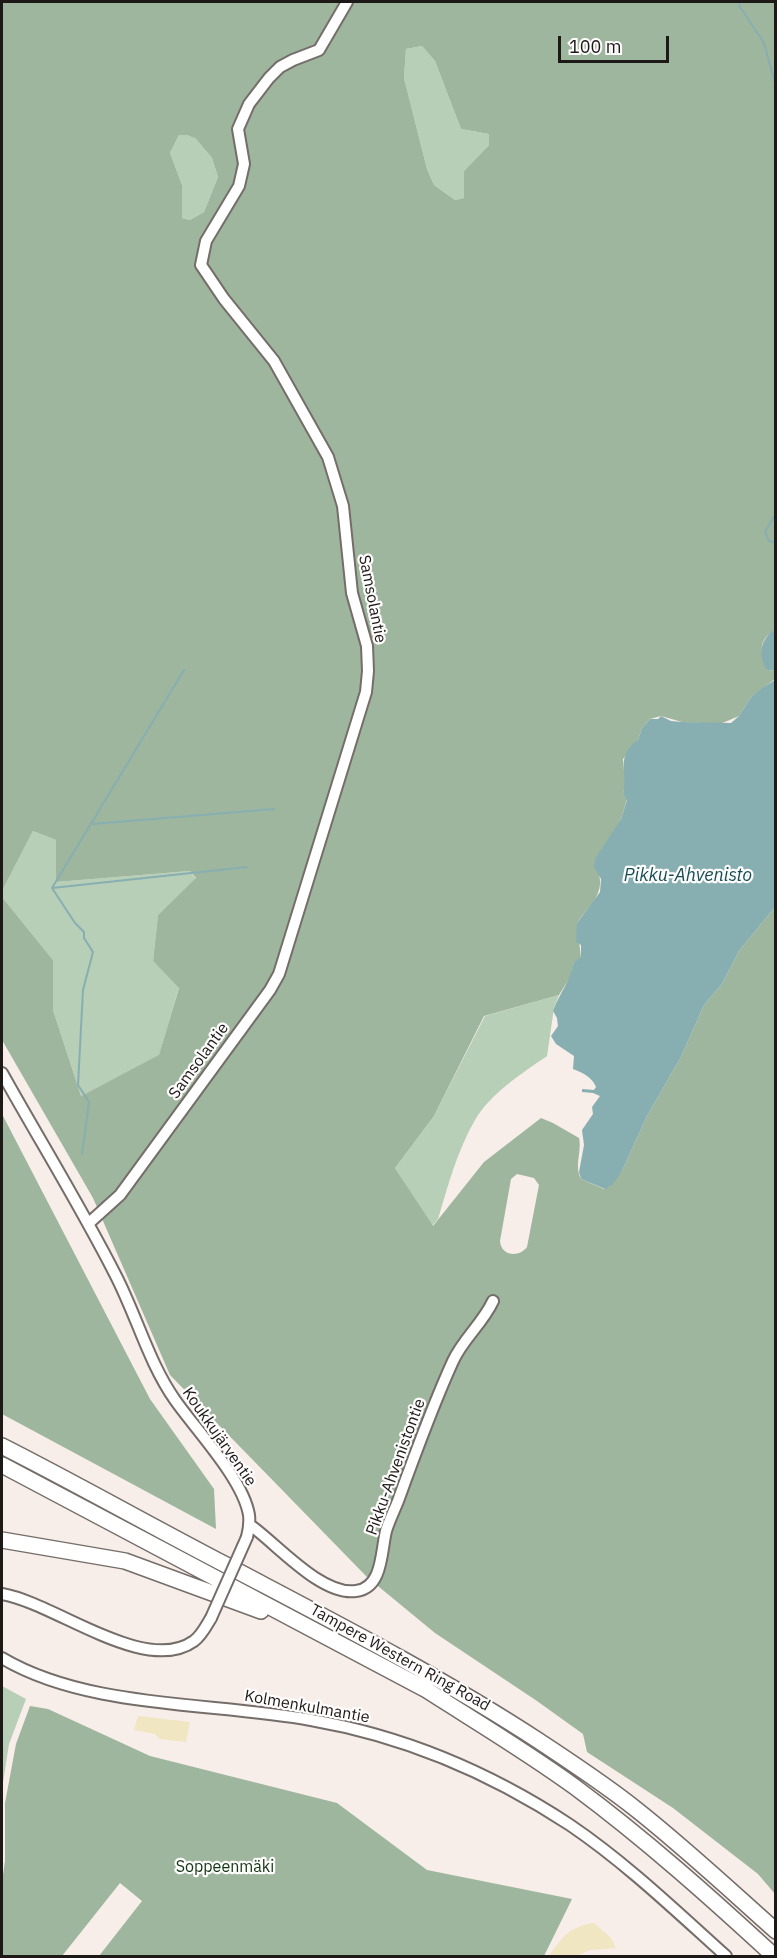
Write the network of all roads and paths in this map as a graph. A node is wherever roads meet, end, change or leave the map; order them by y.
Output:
1 (347, 2) edge
2 (2, 1073) edge
3 (89, 1223) junction
4 (493, 1300) dead end
5 (2, 1446) edge
6 (2, 1465) edge
7 (250, 1525) junction
8 (2, 1540) edge
9 (2, 1594) edge
10 (320, 1633) junction
11 (2, 1658) edge
12 (776, 1931) edge
13 (726, 1956) edge
14 (774, 1956) edge

1 - 3 street, Samsolantie
2 - 3 street, Koukkujärventie
3 - 7 street, Koukkujärventie
4 - 7 street, Pikku-Ahvenistontie
5 - 12 highway, Tampere Western Ring Road
6 - 10 highway, Tampere Western Ring Road
7 - 9 street, Koukkujärventie, bridge
8 - 10 highway
10 - 14 highway, Tampere Western Ring Road
11 - 13 street, Kolmenkulmantie

